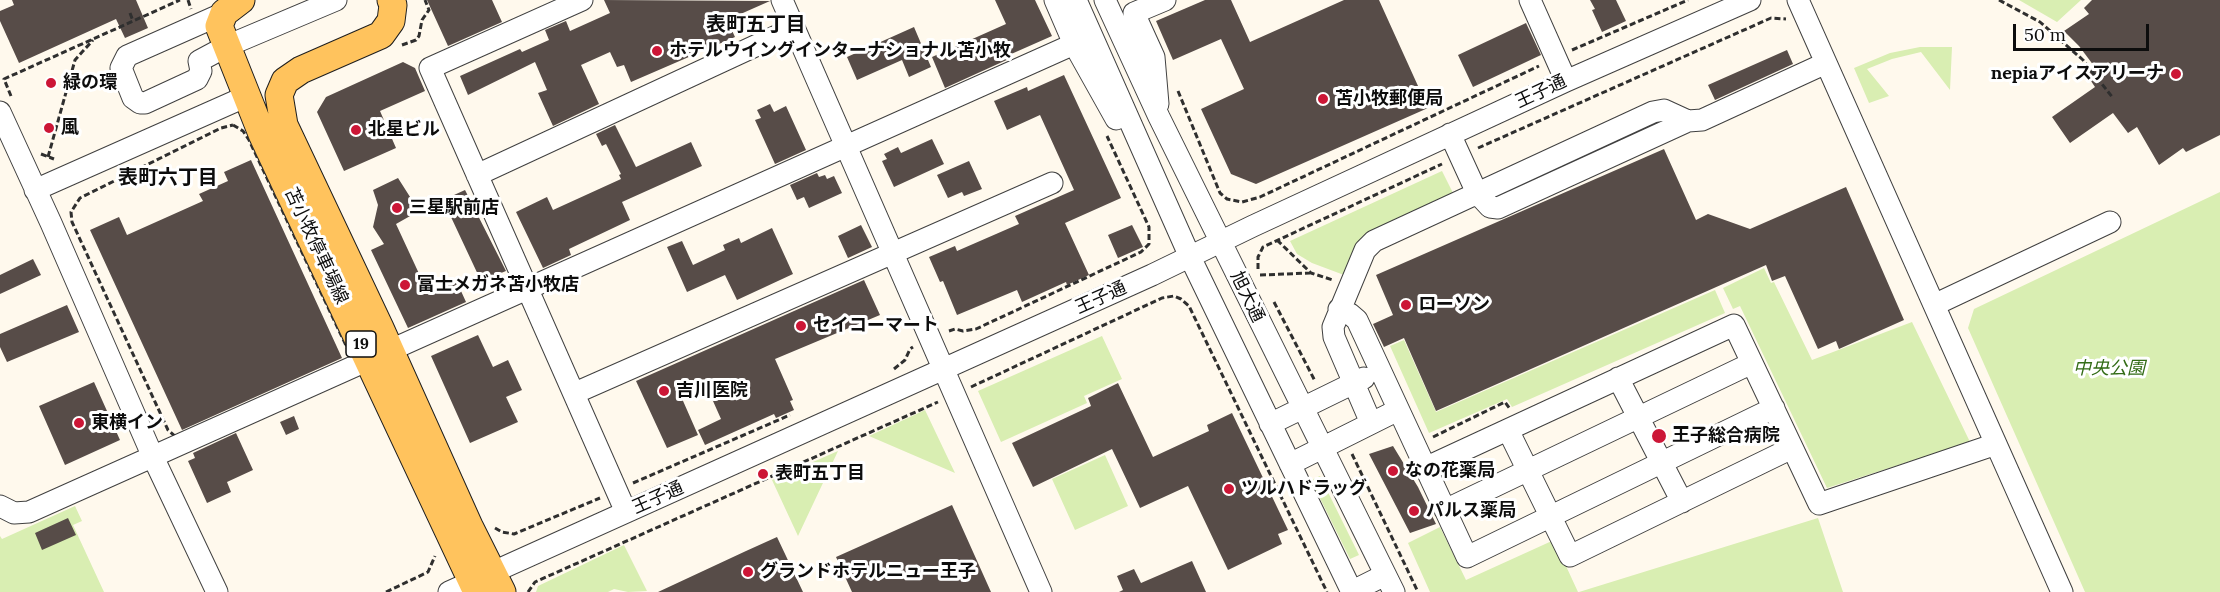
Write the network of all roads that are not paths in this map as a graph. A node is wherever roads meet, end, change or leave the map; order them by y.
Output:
1 (336, 0) edge
2 (582, 0) edge
3 (782, 0) edge
4 (1055, 0) edge
5 (1076, 0) edge
6 (1105, 0) edge
7 (1165, 0) edge
8 (1530, 0) edge
9 (1750, 0) edge
10 (1798, 0) edge
11 (396, 2) edge
12 (233, 7) edge
13 (1131, 7) edge
14 (794, 28) junction
15 (1074, 44) junction
16 (227, 46) junction
17 (1826, 63) junction
18 (1566, 81) junction
19 (247, 96) junction
20 (0, 112) edge
21 (1159, 117) junction
22 (1450, 134) junction
23 (1141, 146) junction
24 (845, 147) junction
25 (477, 175) junction
26 (1052, 183) dead end
27 (35, 190) junction
28 (1478, 193) junction
29 (2110, 222) dead end
30 (1220, 242) junction
31 (892, 254) junction
32 (1190, 257) junction
33 (529, 288) junction
34 (1934, 305) junction
35 (1339, 309) junction
36 (379, 355) junction
37 (1752, 363) junction
38 (943, 369) junction
39 (1380, 370) junction
40 (1618, 378) junction
41 (1352, 384) junction
42 (575, 393) junction
43 (1302, 408) junction
44 (1774, 408) junction
45 (1398, 410) junction
46 (1638, 417) junction
47 (1510, 422) junction
48 (1371, 423) junction
49 (1270, 424) junction
50 (1996, 444) junction
51 (1322, 447) junction
52 (1792, 448) junction
53 (153, 457) junction
54 (1662, 463) junction
55 (1290, 464) junction
56 (1425, 468) junction
57 (1528, 470) junction
58 (1682, 502) junction
59 (0, 506) edge
60 (1445, 510) junction
61 (627, 512) junction
62 (1551, 516) junction
63 (1389, 584) edge
64 (479, 586) edge
65 (217, 592) edge
66 (1041, 592) edge
67 (1352, 592) edge
68 (2062, 592) edge

1 - 16 street
2 - 25 street
3 - 14 street
4 - 15 street
5 - 23 street, 旭大通
6 - 21 street, 旭大通
7 - 13 street
8 - 18 street
9 - 18 street, 王子通
10 - 17 street
11 - 36 main road, 苫小牧停車場線 / 19
12 - 16 main road, 苫小牧停車場線
12 - 16 street
13 - 21 street
14 - 24 street
14 - 25 street
15 - 23 street
15 - 24 street
16 - 19 main road, 苫小牧停車場線
17 - 28 street
17 - 34 street
18 - 22 street, 王子通
19 - 27 street
19 - 36 main road, 苫小牧停車場線 / 19
20 - 27 street
21 - 30 street, 旭大通
22 - 28 street
22 - 30 street, 王子通
23 - 32 street, 旭大通
24 - 31 street
24 - 33 street
25 - 33 street
26 - 31 street
27 - 53 street
28 - 35 street
29 - 34 street
30 - 32 street, 王子通
30 - 43 street, 旭大通
31 - 38 street
31 - 42 street
32 - 38 street, 王子通
32 - 49 street, 旭大通
33 - 36 street
33 - 42 street
34 - 50 street
35 - 39 street
35 - 41 street
36 - 53 street
36 - 64 main road, 苫小牧停車場線 / 19
37 - 40 street
37 - 44 street
37 - 46 street
38 - 61 street, 王子通
38 - 66 street
39 - 41 street
39 - 45 street
40 - 46 street
40 - 47 street
41 - 43 street
41 - 48 street
42 - 61 street
43 - 49 street
43 - 51 street, 旭大通
44 - 52 street
44 - 54 street
45 - 48 street
45 - 56 street
46 - 54 street
46 - 57 street
47 - 56 street
47 - 57 street
48 - 51 street
49 - 55 street, 旭大通
50 - 52 street
50 - 68 street
51 - 55 street
51 - 63 street, 旭大通
52 - 58 street
53 - 59 street
53 - 65 street
54 - 58 street
54 - 62 street
55 - 67 street, 旭大通
56 - 60 street
57 - 60 street
57 - 62 street
58 - 62 street
60 - 62 street
61 - 64 street, 王子通
63 - 67 street

